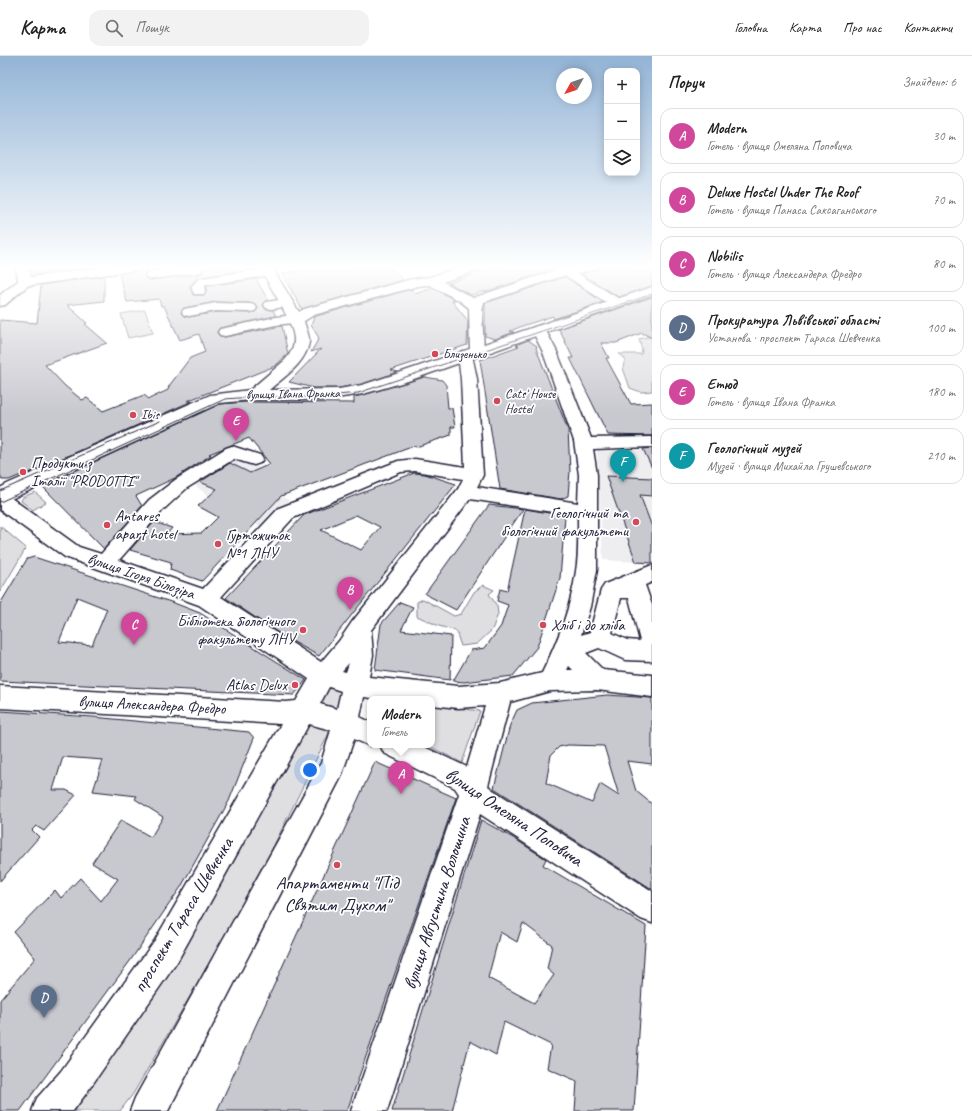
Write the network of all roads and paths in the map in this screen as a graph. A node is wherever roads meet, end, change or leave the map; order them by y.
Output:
1 (294, 315) edge
2 (303, 315) edge
3 (476, 315) edge
4 (581, 315) edge
5 (296, 319) junction
6 (539, 330) junction
7 (225, 332) dead end
8 (471, 353) junction
9 (255, 394) junction
10 (652, 442) edge
11 (584, 444) junction
12 (254, 460) dead end
13 (469, 484) junction
14 (0, 497) edge
15 (0, 500) edge
16 (589, 511) junction
17 (104, 564) junction
18 (652, 572) edge
19 (612, 590) junction
20 (207, 599) junction
21 (360, 628) junction
22 (600, 638) junction
23 (652, 644) edge
24 (566, 647) junction
25 (652, 651) edge
26 (324, 675) junction
27 (597, 680) junction
28 (550, 681) junction
29 (356, 686) junction
30 (652, 686) edge
31 (500, 694) junction
32 (0, 697) edge
33 (303, 711) junction
34 (358, 728) edge
35 (399, 748) edge
36 (474, 790) junction
37 (652, 908) edge
38 (150, 1110) edge
39 (50, 1111) edge
40 (369, 1111) edge

1 - 5 main road
2 - 5 main road
3 - 8 street
4 - 6 main road, вулиця Івана Франка
5 - 7 street
5 - 9 main road
6 - 8 main road, вулиця Івана Франка
6 - 11 street
8 - 9 main road, вулиця Івана Франка
8 - 13 street
9 - 14 main road, вулиця Івана Франка
10 - 11 street
11 - 16 street
12 - 17 street
13 - 16 street
13 - 20 street
13 - 21 street, проспект Тараса Шевченка
15 - 17 street, вулиця Ігоря Білозіра
16 - 24 street
17 - 20 street, вулиця Ігоря Білозіра
18 - 19 street
19 - 22 street
19 - 23 street
20 - 26 street, вулиця Ігоря Білозіра
21 - 26 street, проспект Тараса Шевченка
21 - 29 street
22 - 24 street
22 - 25 street
24 - 27 street
24 - 28 street
26 - 29 street
26 - 33 street, проспект Тараса Шевченка
27 - 28 street
27 - 30 street
28 - 31 street
29 - 31 street
29 - 34 street
31 - 36 street, вулиця Августина Волошина
32 - 33 street, вулиця Александера Фредро
33 - 34 street
33 - 39 street, проспект Тараса Шевченка
34 - 38 street
35 - 36 street, вулиця Омеляна Поповича
36 - 37 street, вулиця Омеляна Поповича
36 - 40 street, вулиця Августина Волошина

